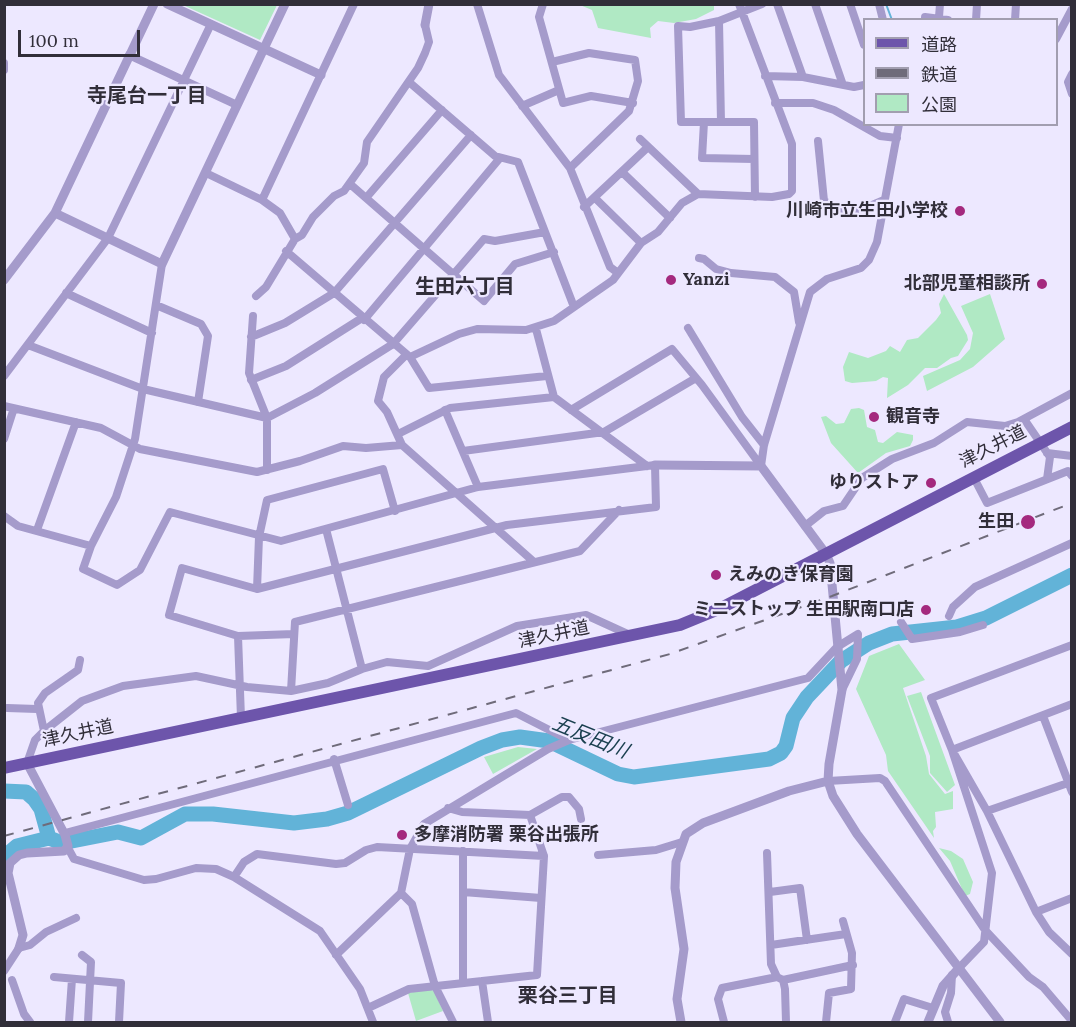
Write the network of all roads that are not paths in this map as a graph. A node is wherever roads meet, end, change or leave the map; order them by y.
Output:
1 (154, 4) edge
2 (167, 4) edge
3 (285, 4) edge
4 (354, 4) edge
5 (429, 4) edge
6 (543, 4) edge
7 (762, 4) edge
8 (777, 4) edge
9 (815, 4) edge
10 (850, 4) edge
11 (940, 4) edge
12 (479, 5) edge
13 (740, 8) edge
14 (1071, 9) edge
15 (939, 17) junction
16 (924, 18) edge
17 (942, 18) edge
18 (719, 21) junction
19 (211, 24) junction
20 (425, 25) joint
21 (1058, 35) edge
22 (863, 42) edge
23 (264, 49) junction
24 (129, 55) junction
25 (552, 62) junction
26 (4, 63) edge
27 (4, 70) edge
28 (1071, 74) edge
29 (321, 75) junction
30 (765, 76) junction
31 (803, 77) junction
32 (183, 81) junction
33 (409, 82) junction
34 (843, 85) junction
35 (863, 86) edge
36 (559, 90) junction
37 (1071, 94) edge
38 (775, 102) junction
39 (633, 103) junction
40 (237, 105) junction
41 (522, 106) junction
42 (442, 110) junction
43 (704, 122) junction
44 (721, 122) junction
45 (899, 126) edge
46 (471, 135) junction
47 (897, 138) junction
48 (640, 139) dead end
49 (818, 141) dead end
50 (648, 147) junction
51 (500, 158) junction
52 (754, 159) junction
53 (570, 168) junction
54 (622, 172) junction
55 (206, 173) junction
56 (350, 184) junction
57 (698, 194) junction
58 (754, 197) junction
59 (366, 198) junction
60 (594, 198) junction
61 (262, 200) junction
62 (884, 200) junction
63 (584, 207) junction
64 (55, 213) junction
65 (670, 218) junction
66 (394, 224) junction
67 (545, 232) junction
68 (108, 238) junction
69 (295, 239) junction
70 (641, 243) junction
71 (425, 249) junction
72 (286, 251) junction
73 (554, 252) junction
74 (699, 258) dead end
75 (162, 264) junction
76 (618, 273) junction
77 (454, 274) junction
78 (4, 280) edge
79 (66, 293) junction
80 (334, 293) junction
81 (256, 297) dead end
82 (156, 305) junction
83 (574, 308) junction
84 (254, 316) dead end
85 (363, 319) junction
86 (799, 324) junction
87 (688, 328) dead end
88 (536, 329) junction
89 (152, 333) junction
90 (251, 337) junction
91 (393, 344) junction
92 (28, 345) junction
93 (408, 356) junction
94 (4, 376) edge
95 (547, 376) junction
96 (696, 378) junction
97 (251, 380) junction
98 (143, 389) junction
99 (1071, 393) edge
100 (554, 397) junction
101 (198, 402) junction
102 (4, 406) edge
103 (14, 408) junction
104 (445, 410) junction
105 (571, 410) junction
106 (267, 418) junction
107 (1024, 419) junction
108 (76, 422) junction
109 (1071, 427) edge
110 (604, 432) junction
111 (398, 434) junction
112 (4, 439) edge
113 (402, 445) junction
114 (764, 445) junction
115 (133, 447) junction
116 (1043, 448) junction
117 (463, 451) junction
118 (1071, 456) edge
119 (651, 466) junction
120 (761, 466) junction
121 (267, 470) junction
122 (1071, 476) edge
123 (974, 478) junction
124 (1047, 479) junction
125 (478, 487) junction
126 (457, 492) junction
127 (619, 510) junction
128 (395, 511) junction
129 (4, 516) edge
130 (805, 526) junction
131 (497, 527) junction
132 (326, 529) junction
133 (37, 530) junction
134 (259, 537) junction
135 (1071, 543) edge
136 (91, 546) junction
137 (826, 554) junction
138 (534, 562) junction
139 (338, 569) junction
140 (257, 589) junction
141 (348, 610) junction
142 (949, 616) dead end
143 (902, 624) dead end
144 (983, 626) dead end
145 (294, 634) junction
146 (238, 636) junction
147 (633, 637) junction
148 (1071, 645) edge
149 (838, 651) junction
150 (80, 660) dead end
151 (362, 669) junction
152 (239, 686) junction
153 (842, 690) junction
154 (291, 692) junction
155 (1071, 705) edge
156 (7, 708) dead end
157 (38, 709) junction
158 (1043, 716) junction
159 (241, 718) junction
160 (44, 731) junction
161 (566, 741) junction
162 (952, 750) junction
163 (334, 759) junction
164 (27, 763) junction
165 (4, 768) edge
166 (828, 781) junction
167 (1068, 783) junction
168 (1071, 792) edge
169 (348, 805) dead end
170 (448, 808) junction
171 (987, 811) junction
172 (530, 815) junction
173 (581, 819) dead end
174 (65, 834) junction
175 (682, 842) junction
176 (68, 847) junction
177 (410, 849) junction
178 (464, 851) junction
179 (767, 853) dead end
180 (598, 855) dead end
181 (544, 856) junction
182 (6, 867) edge
183 (234, 877) junction
184 (463, 892) junction
185 (770, 892) junction
186 (401, 893) junction
187 (541, 898) junction
188 (1071, 898) edge
189 (1036, 912) junction
190 (76, 918) dead end
191 (843, 921) dead end
192 (985, 930) junction
193 (846, 934) junction
194 (807, 940) junction
195 (771, 945) junction
196 (19, 948) junction
197 (1071, 954) edge
198 (82, 955) dead end
199 (336, 955) junction
200 (853, 965) junction
201 (955, 970) junction
202 (4, 971) edge
203 (54, 977) dead end
204 (72, 979) junction
205 (780, 979) junction
206 (12, 980) dead end
207 (90, 981) junction
208 (482, 981) junction
209 (463, 983) junction
210 (435, 986) junction
211 (368, 1008) junction
212 (933, 1008) junction
213 (1062, 1012) junction
214 (1071, 1021) edge
215 (722, 1022) edge
216 (30, 1023) edge
217 (69, 1023) edge
218 (87, 1023) edge
219 (119, 1023) edge
220 (373, 1023) edge
221 (453, 1023) edge
222 (488, 1023) edge
223 (681, 1023) edge
224 (786, 1023) edge
225 (826, 1023) edge
226 (895, 1023) edge
227 (928, 1023) edge
228 (948, 1023) edge
229 (1000, 1023) edge
230 (1066, 1023) edge

1 - 24 street
2 - 19 street
3 - 23 street
4 - 29 street
5 - 20 street
6 - 25 street
7 - 13 street
8 - 31 street
9 - 34 street
10 - 22 street
11 - 15 street
12 - 41 street
13 - 18 street
13 - 30 street
14 - 21 street
15 - 16 street
15 - 17 street
18 - 43 street
18 - 44 street
19 - 23 street
19 - 32 street
20 - 33 street
23 - 29 street
23 - 40 street
24 - 32 street
24 - 64 street
25 - 36 street
25 - 39 street
26 - 27 street
28 - 37 street
29 - 61 street
30 - 31 street
30 - 38 street
31 - 34 street
32 - 40 street
32 - 68 street
33 - 42 street
33 - 56 street
34 - 35 street
36 - 39 street
36 - 41 street
38 - 47 street
38 - 58 street
39 - 53 street
40 - 55 street
41 - 53 street
42 - 46 street
42 - 59 street
43 - 44 street
43 - 52 street
44 - 52 street
45 - 47 street
46 - 51 street
46 - 66 street
47 - 62 street
48 - 50 street
49 - 62 street
50 - 54 street
50 - 57 street
51 - 67 street
51 - 71 street
52 - 58 street
53 - 63 street
54 - 60 street
54 - 65 street
55 - 61 street
55 - 75 street
56 - 59 street
56 - 69 street
57 - 58 street
57 - 65 street
59 - 66 street
60 - 63 street
60 - 70 street
61 - 69 street
62 - 86 street
63 - 76 street
64 - 68 street
64 - 78 street
65 - 70 street
66 - 71 street
66 - 80 street
67 - 73 street
67 - 77 street
68 - 75 street
68 - 79 street
69 - 72 street
70 - 76 street
71 - 77 street
71 - 85 street
72 - 80 street
72 - 81 street
73 - 77 street
73 - 83 street
74 - 86 street
75 - 82 street
76 - 83 street
77 - 91 street
79 - 89 street
79 - 92 street
80 - 85 street
80 - 90 street
82 - 89 street
82 - 101 street
83 - 88 street
84 - 90 street
85 - 91 street
85 - 97 street
86 - 114 street
87 - 114 street
88 - 93 street
88 - 95 street
89 - 98 street
90 - 97 street
91 - 93 street
91 - 106 street
92 - 94 street
92 - 98 street
93 - 95 street
93 - 111 street
95 - 100 street
96 - 105 street
96 - 110 street
96 - 120 street
97 - 106 street
98 - 101 street
98 - 115 street
99 - 107 street
100 - 104 street
100 - 105 street
101 - 106 street
102 - 103 street
103 - 108 street
103 - 112 street
104 - 111 street
104 - 117 street
105 - 110 street
106 - 121 street
107 - 116 street
107 - 130 street
108 - 115 street
108 - 133 street
109 - 116 main road, 津久井道
110 - 117 street
110 - 119 street
111 - 113 street
113 - 121 street
113 - 126 street
114 - 120 street
115 - 121 street
115 - 136 street
116 - 118 street
116 - 123 main road, 津久井道
116 - 124 street
117 - 125 street
119 - 120 street
119 - 125 street
119 - 127 street
120 - 130 street
122 - 124 street
123 - 124 street
123 - 137 main road, 津久井道
125 - 126 street
126 - 128 street
126 - 131 street
127 - 131 street
127 - 138 street
128 - 132 street
128 - 134 street
129 - 133 street
130 - 137 street
131 - 138 street
131 - 139 street
132 - 134 street
132 - 139 street
133 - 136 street
134 - 136 street
134 - 140 street
135 - 142 street
137 - 147 main road, 津久井道
137 - 149 street
138 - 141 street
139 - 140 street
139 - 141 street
140 - 146 street
141 - 145 street
141 - 151 street
143 - 144 street
145 - 146 street
145 - 154 street
146 - 152 street
147 - 151 street
147 - 159 main road, 津久井道
148 - 162 street
149 - 153 street
149 - 153 street
149 - 161 street
150 - 157 street
151 - 154 street
152 - 154 street
152 - 159 street
152 - 160 street
153 - 166 street
155 - 158 street
156 - 157 street
157 - 160 street
158 - 162 street
158 - 167 street
159 - 164 main road, 津久井道
160 - 164 street
161 - 163 street
161 - 170 street
162 - 171 street
162 - 192 street
163 - 169 street
163 - 174 street
164 - 165 main road, 津久井道
164 - 174 street
166 - 175 street
166 - 192 street
166 - 201 street
167 - 168 street
167 - 171 street
170 - 172 street
170 - 177 street
171 - 189 street
172 - 173 street
172 - 181 street
174 - 176 street
175 - 180 street
175 - 223 street
176 - 182 street
176 - 183 street
177 - 178 street
177 - 183 street
177 - 186 street
178 - 181 street
178 - 184 street
179 - 185 street
181 - 187 street
182 - 196 street
183 - 199 street
184 - 187 street
184 - 209 street
185 - 194 street
185 - 195 street
186 - 199 street
186 - 210 street
187 - 208 street
188 - 189 street
189 - 197 street
190 - 196 street
191 - 193 street
192 - 201 street
192 - 213 street
193 - 194 street
193 - 200 street
194 - 195 street
195 - 205 street
196 - 202 street
198 - 207 street
199 - 211 street
200 - 205 street
200 - 225 street
201 - 212 street
201 - 228 street
201 - 229 street
203 - 204 street
204 - 207 street
204 - 217 street
205 - 215 street
205 - 224 street
206 - 216 street
207 - 218 street
207 - 219 street
208 - 209 street
208 - 222 street
209 - 210 street
210 - 211 street
210 - 221 street
211 - 220 street
212 - 226 street
212 - 227 street
213 - 214 street
213 - 230 street

